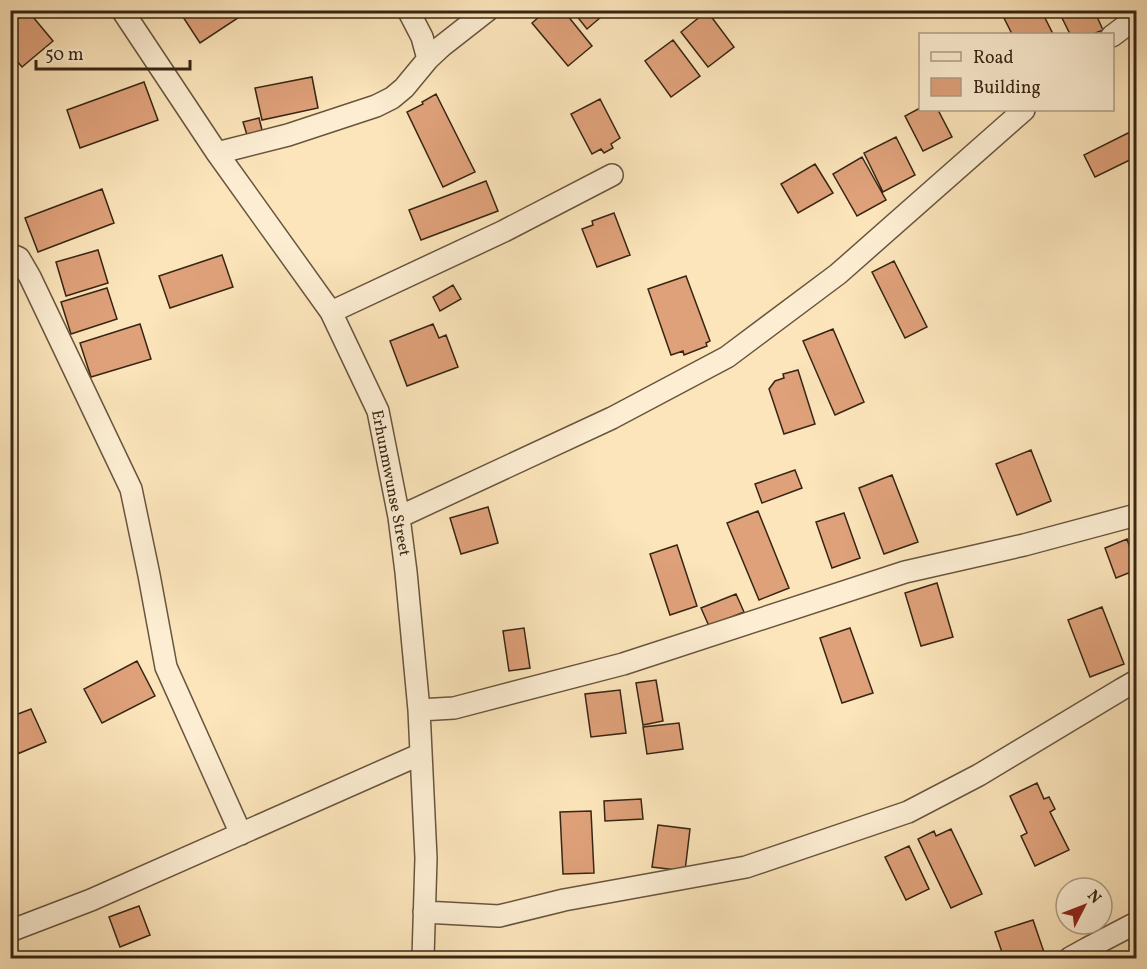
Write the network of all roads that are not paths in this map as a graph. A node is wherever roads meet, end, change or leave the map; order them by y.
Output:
1 (122, 10) edge
2 (408, 10) edge
3 (488, 10) edge
4 (1137, 18) edge
5 (1114, 35) edge
6 (428, 59) junction
7 (1023, 111) edge
8 (217, 153) junction
9 (612, 175) dead end
10 (10, 254) edge
11 (331, 312) junction
12 (1137, 516) edge
13 (399, 517) junction
14 (1137, 681) edge
15 (419, 710) junction
16 (421, 754) junction
17 (241, 834) junction
18 (424, 912) junction
19 (1137, 923) edge
20 (10, 931) edge
21 (423, 958) edge
22 (1070, 958) edge

1 - 8 street, Erhunmwunse Street
2 - 6 street
3 - 6 street
4 - 5 street
6 - 8 street
7 - 13 street
8 - 11 street, Erhunmwunse Street
9 - 11 street
10 - 17 street
11 - 13 street, Erhunmwunse Street
12 - 15 street
13 - 15 street, Erhunmwunse Street
14 - 18 street
15 - 16 street, Erhunmwunse Street
16 - 17 street
16 - 18 street, Erhunmwunse Street
17 - 20 street
18 - 21 street, Erhunmwunse Street
19 - 22 street

